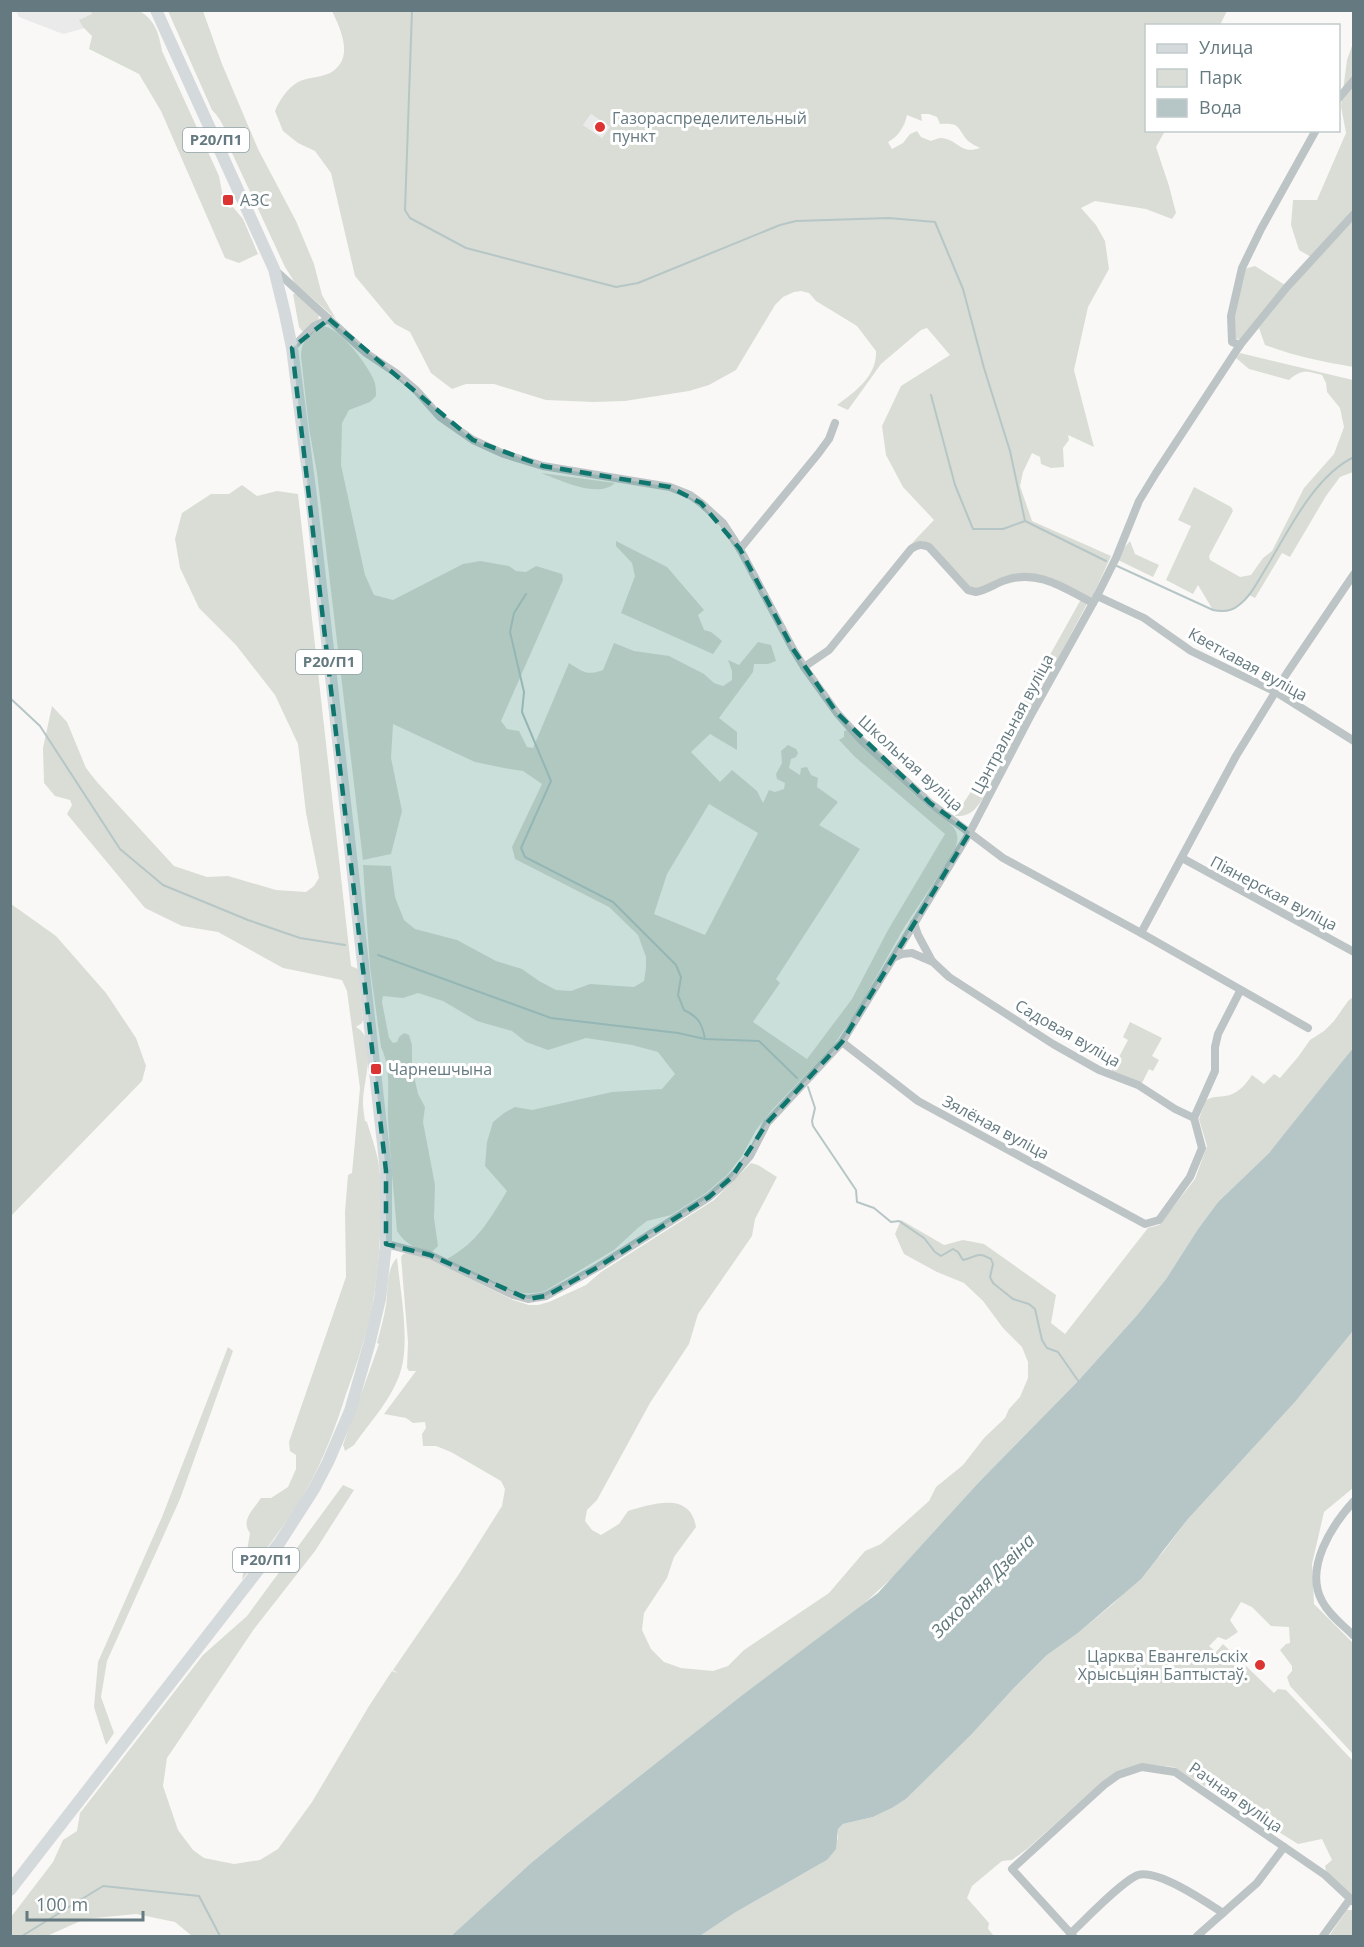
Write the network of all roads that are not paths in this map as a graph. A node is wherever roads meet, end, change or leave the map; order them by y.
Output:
1 (156, 10) edge
2 (1353, 80) edge
3 (1340, 96) edge
4 (1315, 132) edge
5 (1353, 213) edge
6 (274, 269) junction
7 (329, 319) junction
8 (1240, 345) junction
9 (292, 348) junction
10 (835, 423) dead end
11 (740, 549) junction
12 (1353, 574) edge
13 (1095, 599) junction
14 (804, 667) junction
15 (1276, 692) junction
16 (1353, 741) edge
17 (970, 832) junction
18 (1182, 858) junction
19 (914, 923) junction
20 (1141, 933) junction
21 (1353, 952) edge
22 (894, 958) junction
23 (933, 962) junction
24 (1240, 991) junction
25 (1308, 1028) dead end
26 (842, 1042) junction
27 (1194, 1118) junction
28 (386, 1244) junction
29 (1353, 1501) edge
30 (1353, 1636) edge
31 (1284, 1847) junction
32 (10, 1890) edge
33 (1352, 1901) edge
34 (1223, 1913) junction
35 (1071, 1935) edge
36 (1197, 1936) edge
37 (1323, 1936) edge

1 - 6 main road, Р20/П1
2 - 3 street
4 - 8 street
5 - 8 street, Цэнтральная вуліца
6 - 7 street, Школьная вуліца
6 - 9 main road, Р20/П1
7 - 9 street
7 - 11 street, Школьная вуліца
8 - 13 street, Цэнтральная вуліца
9 - 28 main road, Р20/П1
10 - 11 street
11 - 14 street, Школьная вуліца
12 - 15 street
13 - 14 street, Кветкавая вуліца
13 - 15 street, Кветкавая вуліца
13 - 17 street, Цэнтральная вуліца
14 - 17 street, Школьная вуліца
15 - 16 street, Кветкавая вуліца
15 - 18 street
17 - 19 street, Цэнтральная вуліца
17 - 20 street, Школьная вуліца
18 - 20 street
18 - 21 street, Піянерская вуліца
19 - 22 street, Цэнтральная вуліца
19 - 23 street, Садовая вуліца
20 - 24 street, Школьная вуліца
22 - 23 street, Садовая вуліца
22 - 26 street, Цэнтральная вуліца
23 - 27 street, Садовая вуліца
24 - 25 street, Школьная вуліца
24 - 27 street
26 - 27 street, Зялёная вуліца
26 - 28 street, Цэнтральная вуліца
28 - 32 main road, Р20/П1
29 - 30 street
31 - 33 street, Рачная вуліца
31 - 34 street
31 - 35 street, Рачная вуліца
33 - 37 street
34 - 35 street
34 - 36 street

